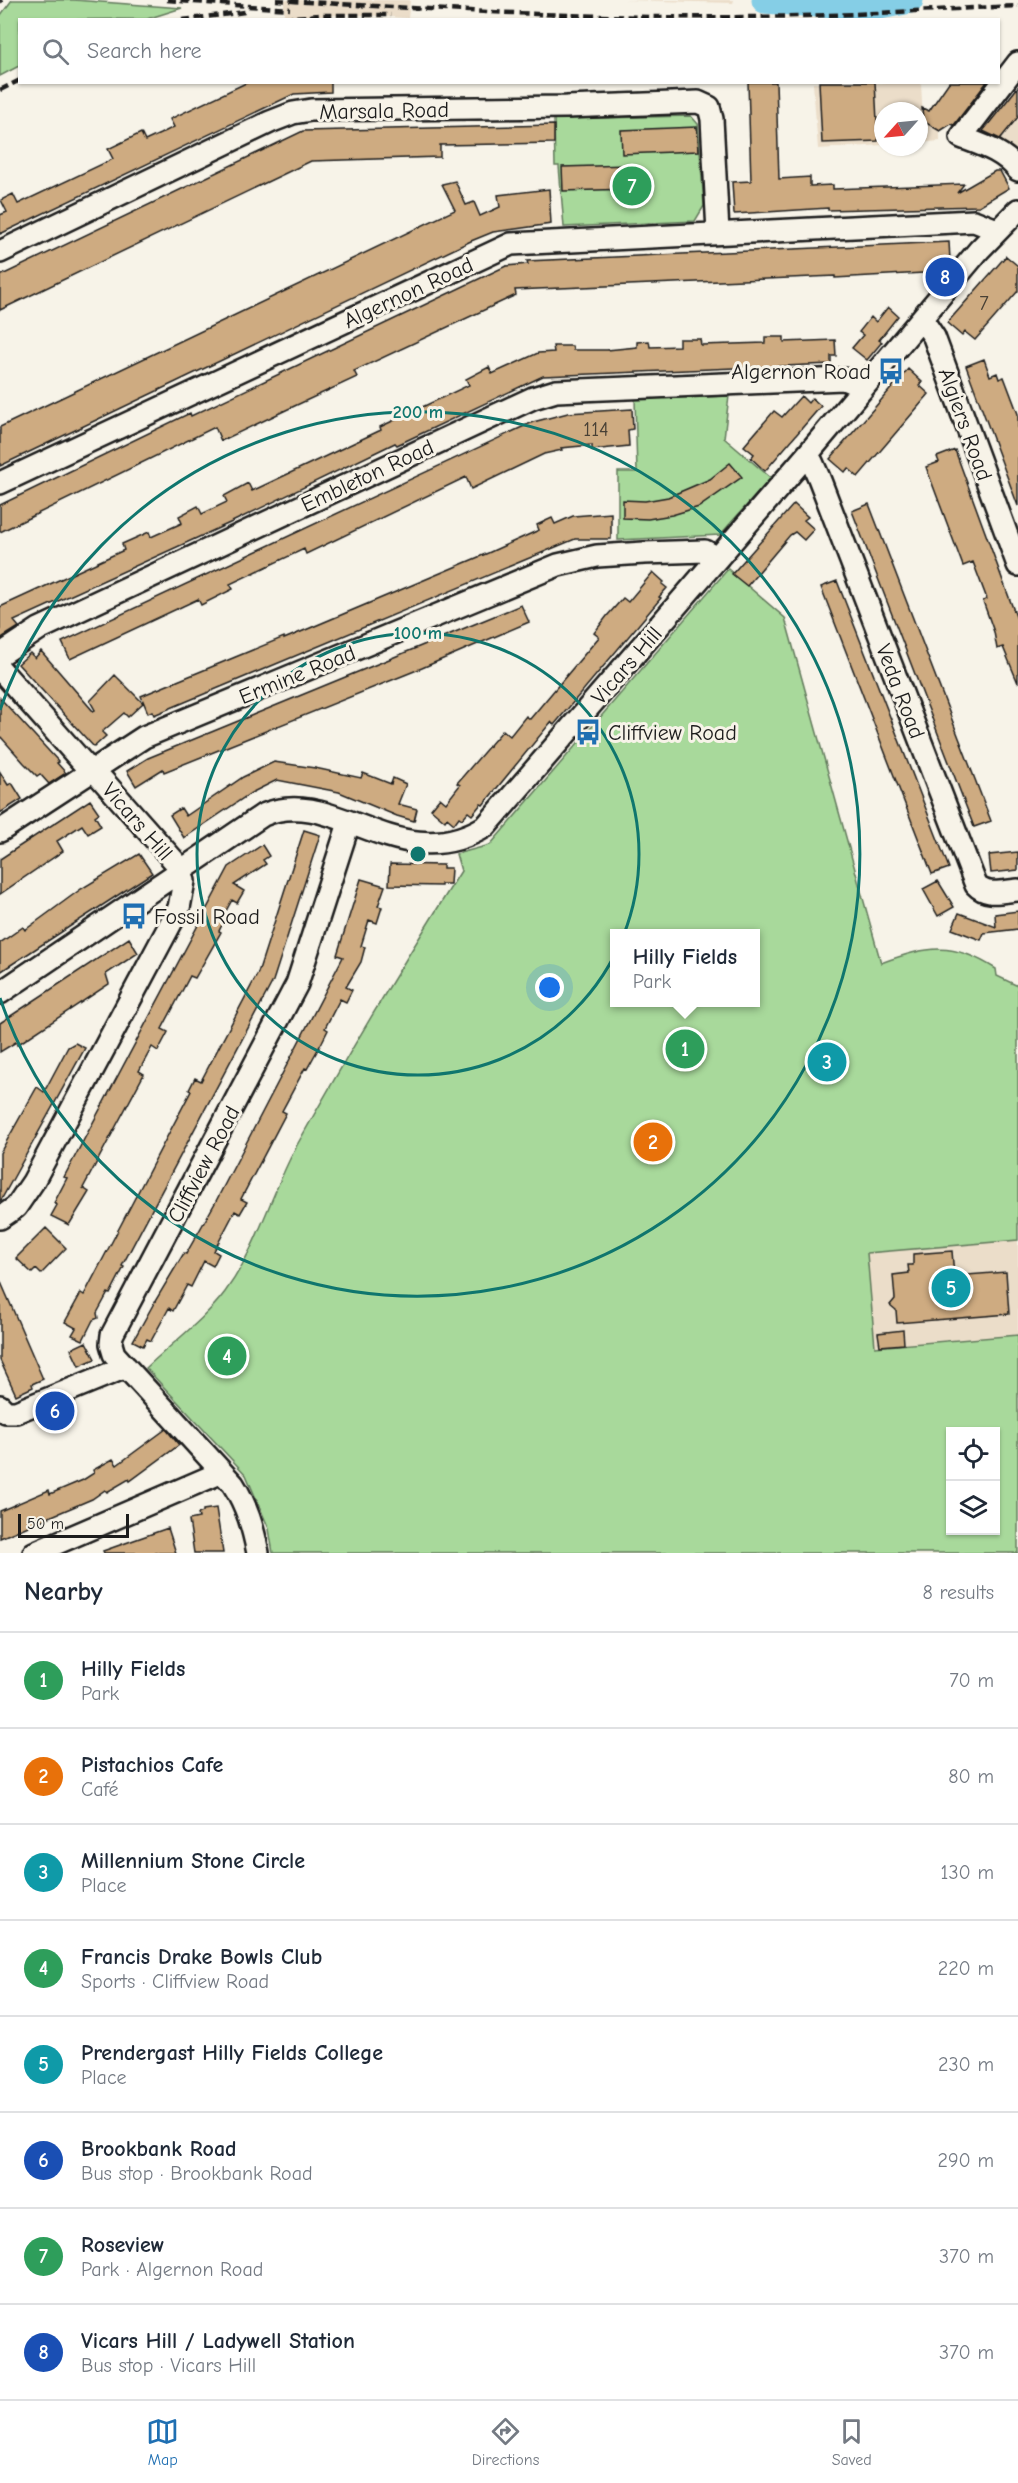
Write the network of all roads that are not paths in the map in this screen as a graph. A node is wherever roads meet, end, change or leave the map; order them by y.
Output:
1 (1018, 63) edge
2 (1018, 170) edge
3 (1018, 210) edge
4 (997, 230) junction
5 (718, 232) junction
6 (0, 252) edge
7 (922, 319) junction
8 (864, 387) junction
9 (806, 456) junction
10 (0, 483) edge
11 (718, 558) junction
12 (1018, 565) edge
13 (0, 655) edge
14 (0, 669) edge
15 (92, 770) junction
16 (349, 823) junction
17 (0, 831) edge
18 (181, 871) junction
19 (1018, 890) edge
20 (0, 993) edge
21 (0, 1218) edge
22 (126, 1367) junction
23 (0, 1407) edge
24 (222, 1472) junction
25 (48, 1550) edge
26 (258, 1553) edge

1 - 2 street
3 - 4 street
4 - 5 street, Algernon Road
4 - 7 street, Vicars Hill
5 - 6 street, Marsala Road
5 - 10 street, Algernon Road
7 - 8 street, Vicars Hill
7 - 12 street, Algiers Road
8 - 9 street, Vicars Hill
8 - 13 street, Embleton Road
9 - 11 street, Vicars Hill
9 - 19 street, Veda Road
11 - 15 street, Ermine Road
11 - 16 street, Vicars Hill
14 - 15 street, Vicars Hill
15 - 17 street, Ermine Road
15 - 18 street, Vicars Hill
16 - 18 street, Vicars Hill
16 - 22 street, Cliffview Road
18 - 20 street
18 - 21 street
22 - 23 street
22 - 24 street, Cliffview Road
24 - 25 street
24 - 26 street, Cliffview Road

